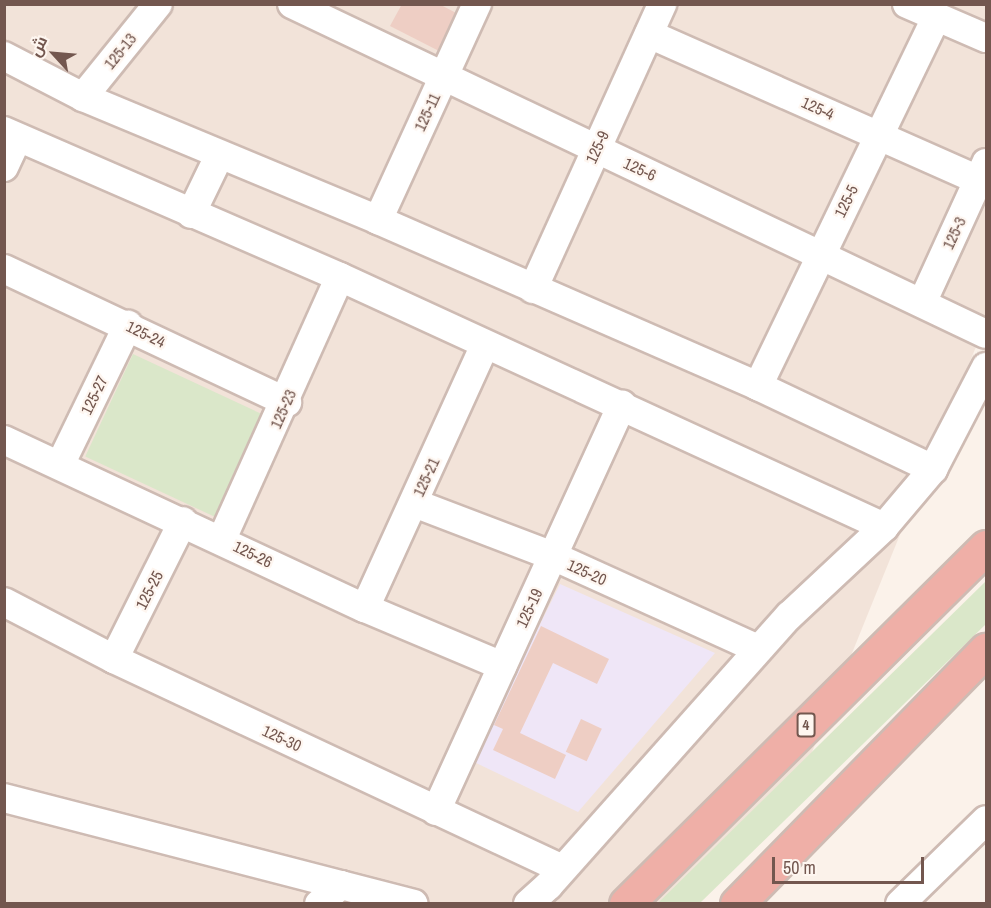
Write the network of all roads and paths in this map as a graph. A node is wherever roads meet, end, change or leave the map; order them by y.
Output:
1 (158, 4) edge
2 (292, 4) edge
3 (477, 4) edge
4 (662, 4) edge
5 (907, 4) edge
6 (936, 17) junction
7 (649, 34) junction
8 (987, 38) edge
9 (4, 56) edge
10 (444, 76) junction
11 (83, 97) junction
12 (878, 134) junction
13 (11, 135) edge
14 (597, 148) junction
15 (219, 156) junction
16 (4, 167) edge
17 (984, 175) edge
18 (191, 214) junction
19 (378, 220) junction
20 (820, 254) junction
21 (4, 269) edge
22 (340, 277) junction
23 (533, 289) junction
24 (922, 303) junction
25 (128, 325) junction
26 (987, 334) edge
27 (485, 345) junction
28 (987, 367) edge
29 (758, 387) junction
30 (287, 402) junction
31 (622, 405) junction
32 (4, 440) edge
33 (60, 465) junction
34 (933, 469) junction
35 (414, 502) junction
36 (183, 521) junction
37 (884, 527) junction
38 (222, 539) junction
39 (987, 547) edge
40 (553, 556) junction
41 (4, 602) edge
42 (365, 608) junction
43 (758, 649) junction
44 (987, 650) edge
45 (114, 659) junction
46 (502, 666) junction
47 (4, 798) edge
48 (436, 811) junction
49 (987, 820) edge
50 (562, 869) junction
51 (341, 885) junction
52 (319, 903) edge
53 (414, 903) edge
54 (528, 903) edge
55 (626, 903) edge
56 (737, 903) edge
57 (900, 903) edge

1 - 11 street, 125-13
2 - 10 street, 125-6
3 - 10 street, 125-11
4 - 7 street, 125-9
5 - 6 street
6 - 8 street
6 - 12 street, 125-5
7 - 12 street, 125-4
7 - 14 street, 125-9
9 - 11 street
10 - 14 street, 125-6
10 - 19 street, 125-11
11 - 15 street
12 - 17 street, 125-4
12 - 20 street, 125-5
13 - 16 street
13 - 18 street
14 - 20 street, 125-6
14 - 23 street, 125-9
15 - 18 street
15 - 19 street
17 - 24 street, 125-3
18 - 22 street
19 - 23 street
20 - 24 street, 125-6
20 - 29 street, 125-5
21 - 25 street, 125-24
22 - 27 street
22 - 30 street, 125-23
23 - 29 street
24 - 26 street, 125-6
25 - 30 street, 125-24
25 - 33 street, 125-27
27 - 31 street
27 - 35 street, 125-21
28 - 34 street
29 - 34 street
30 - 38 street, 125-23
31 - 37 street
31 - 40 street, 125-19
32 - 33 street, 125-26
33 - 36 street, 125-26
34 - 37 street
35 - 40 street, 125-20
35 - 42 street, 125-21
36 - 38 street, 125-26
36 - 45 street, 125-25
37 - 43 street
38 - 42 street, 125-26
39 - 55 highway, 4
40 - 43 street, 125-20
40 - 46 street, 125-19
41 - 45 street, 125-30
42 - 46 street, 125-26
43 - 50 street
44 - 56 highway
45 - 48 street, 125-30
46 - 48 street, 125-19
47 - 51 street
48 - 50 street, 125-30
49 - 57 street
50 - 54 street
51 - 52 street
51 - 53 street

